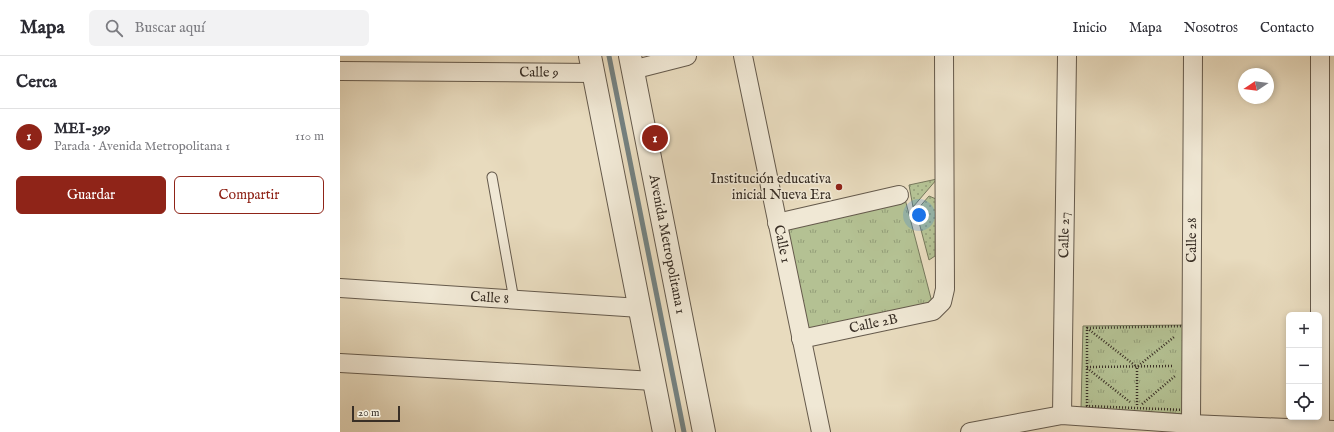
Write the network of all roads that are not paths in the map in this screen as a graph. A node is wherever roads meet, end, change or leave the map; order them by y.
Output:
1 (687, 56) edge
2 (743, 56) edge
3 (944, 56) edge
4 (1067, 56) edge
5 (1193, 56) edge
6 (1320, 56) edge
7 (631, 63) edge
8 (592, 65) edge
9 (345, 66) edge
10 (492, 177) dead end
11 (899, 195) dead end
12 (777, 223) junction
13 (340, 288) edge
14 (514, 300) junction
15 (640, 308) junction
16 (801, 339) junction
17 (340, 364) edge
18 (654, 381) junction
19 (1062, 415) junction
20 (1191, 424) junction
21 (1325, 431) edge
22 (664, 432) edge
23 (704, 432) edge
24 (821, 432) edge
25 (970, 432) edge

1 - 7 street
2 - 12 street, Calle 1
3 - 16 street, Calle 2B
4 - 19 street, Calle 27
5 - 20 street, Calle 28
6 - 21 street
7 - 23 street, Avenida Metropolitana 1
8 - 9 street, Calle 9
8 - 15 street
10 - 14 lane
11 - 12 street
12 - 16 street, Calle 1
13 - 14 street, Calle 8
14 - 15 street, Calle 8
15 - 18 street
16 - 24 street, Calle 1
17 - 18 street
18 - 22 street
19 - 20 street
19 - 25 street
20 - 21 street

